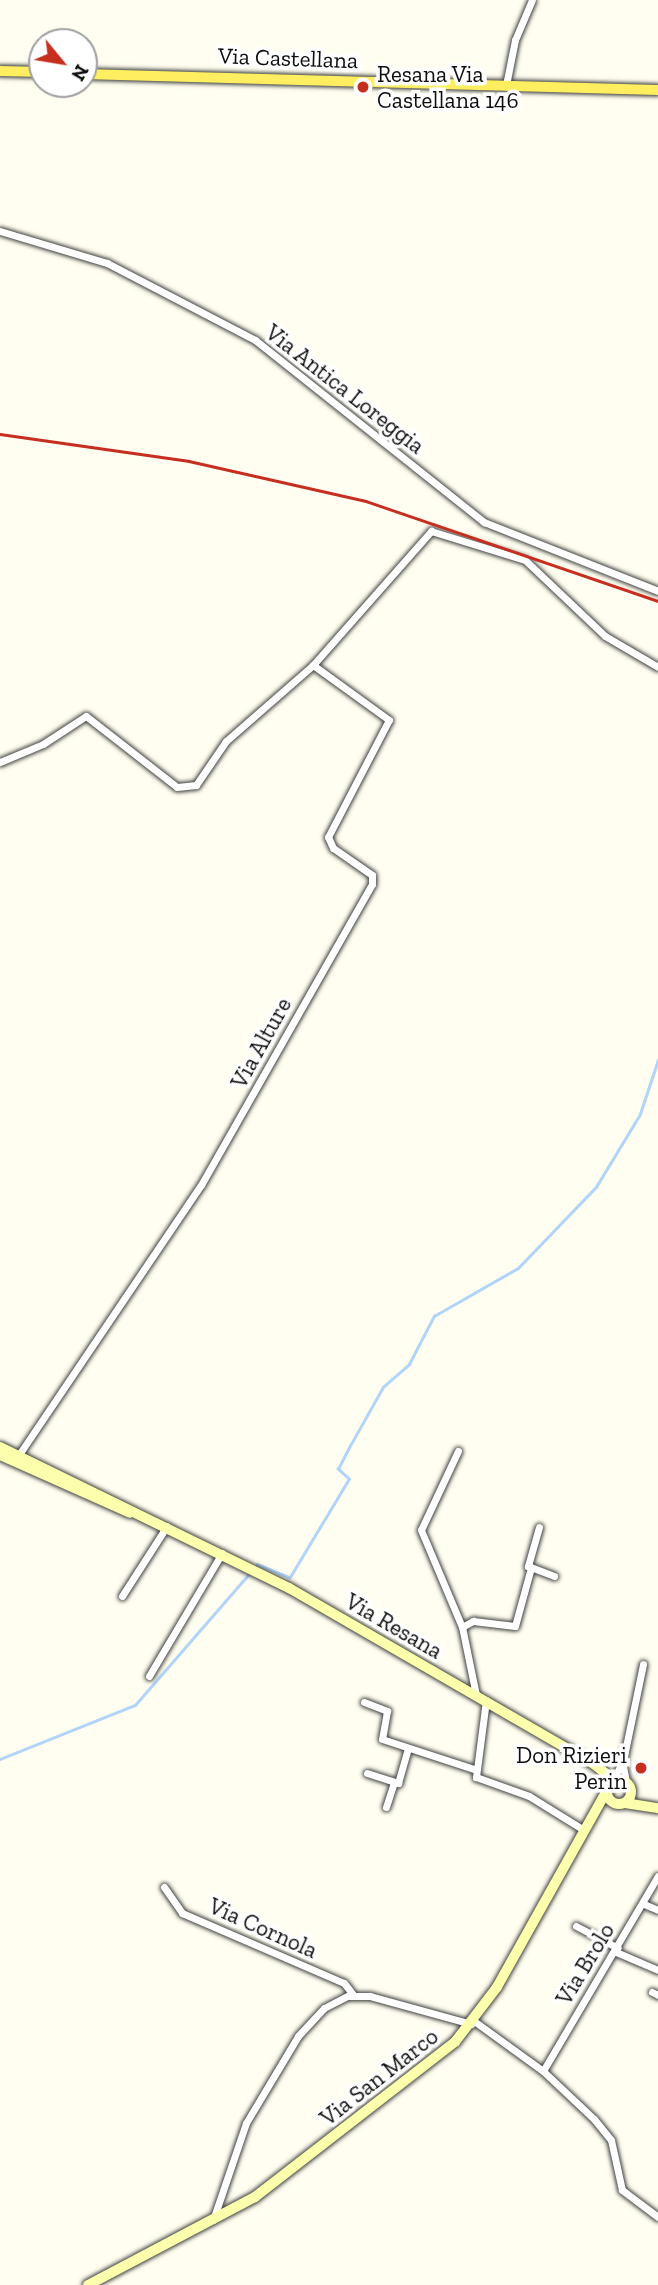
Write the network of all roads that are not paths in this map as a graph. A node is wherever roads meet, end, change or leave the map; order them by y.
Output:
1 (532, 0) edge
2 (0, 71) edge
3 (28, 72) edge
4 (98, 74) edge
5 (506, 85) junction
6 (658, 90) edge
7 (0, 231) edge
8 (658, 591) edge
9 (313, 666) junction
10 (658, 667) edge
11 (0, 762) edge
12 (0, 1447) edge
13 (458, 1451) dead end
14 (0, 1455) edge
15 (16, 1460) junction
16 (167, 1526) junction
17 (539, 1527) dead end
18 (222, 1553) junction
19 (530, 1571) junction
20 (554, 1576) dead end
21 (122, 1595) dead end
22 (462, 1627) junction
23 (643, 1664) dead end
24 (149, 1676) dead end
25 (481, 1697) junction
26 (364, 1702) dead end
27 (408, 1749) junction
28 (623, 1762) junction
29 (474, 1769) junction
30 (367, 1773) dead end
31 (394, 1782) junction
32 (617, 1784) junction
33 (621, 1804) junction
34 (386, 1807) dead end
35 (656, 1807) edge
36 (592, 1818) junction
37 (583, 1830) junction
38 (658, 1876) edge
39 (164, 1887) dead end
40 (644, 1904) junction
41 (658, 1910) edge
42 (576, 1926) dead end
43 (617, 1950) junction
44 (658, 1970) edge
45 (354, 1996) junction
46 (473, 2023) junction
47 (543, 2071) junction
48 (658, 2217) edge
49 (214, 2220) junction
50 (88, 2285) edge

1 - 5 street
2 - 3 main road
4 - 5 main road, Via Castellana
5 - 6 main road, Via Castellana
7 - 8 street, Via Antica Loreggia
9 - 10 street
9 - 11 street
9 - 15 street, Via Alture
12 - 15 street, Via Resana
13 - 22 street
14 - 15 street, Via Resana
15 - 16 street, Via Resana
16 - 18 street, Via Resana
16 - 21 street
17 - 19 street
18 - 24 street
18 - 25 street, Via Resana
19 - 20 street
19 - 22 street
22 - 25 street
23 - 28 street
25 - 29 street
25 - 32 street, Via Resana
26 - 27 street
27 - 29 street
27 - 31 street
28 - 32 street
28 - 32 street
29 - 37 street
30 - 31 street
31 - 34 street
32 - 33 street, Via Resana
32 - 33 street
32 - 35 street
32 - 36 street, Via San Marco
33 - 35 street
33 - 36 street, Via San Marco
36 - 37 street, Via San Marco
37 - 46 street, Via San Marco
38 - 40 street, Via Brolo
39 - 45 street, Via Cornola
40 - 41 street
40 - 43 street, Via Brolo
42 - 43 street
43 - 44 street
43 - 47 street, Via Brolo
45 - 46 street
45 - 49 street
46 - 47 street
46 - 49 street, Via San Marco
47 - 48 street
49 - 50 street, Via San Marco

